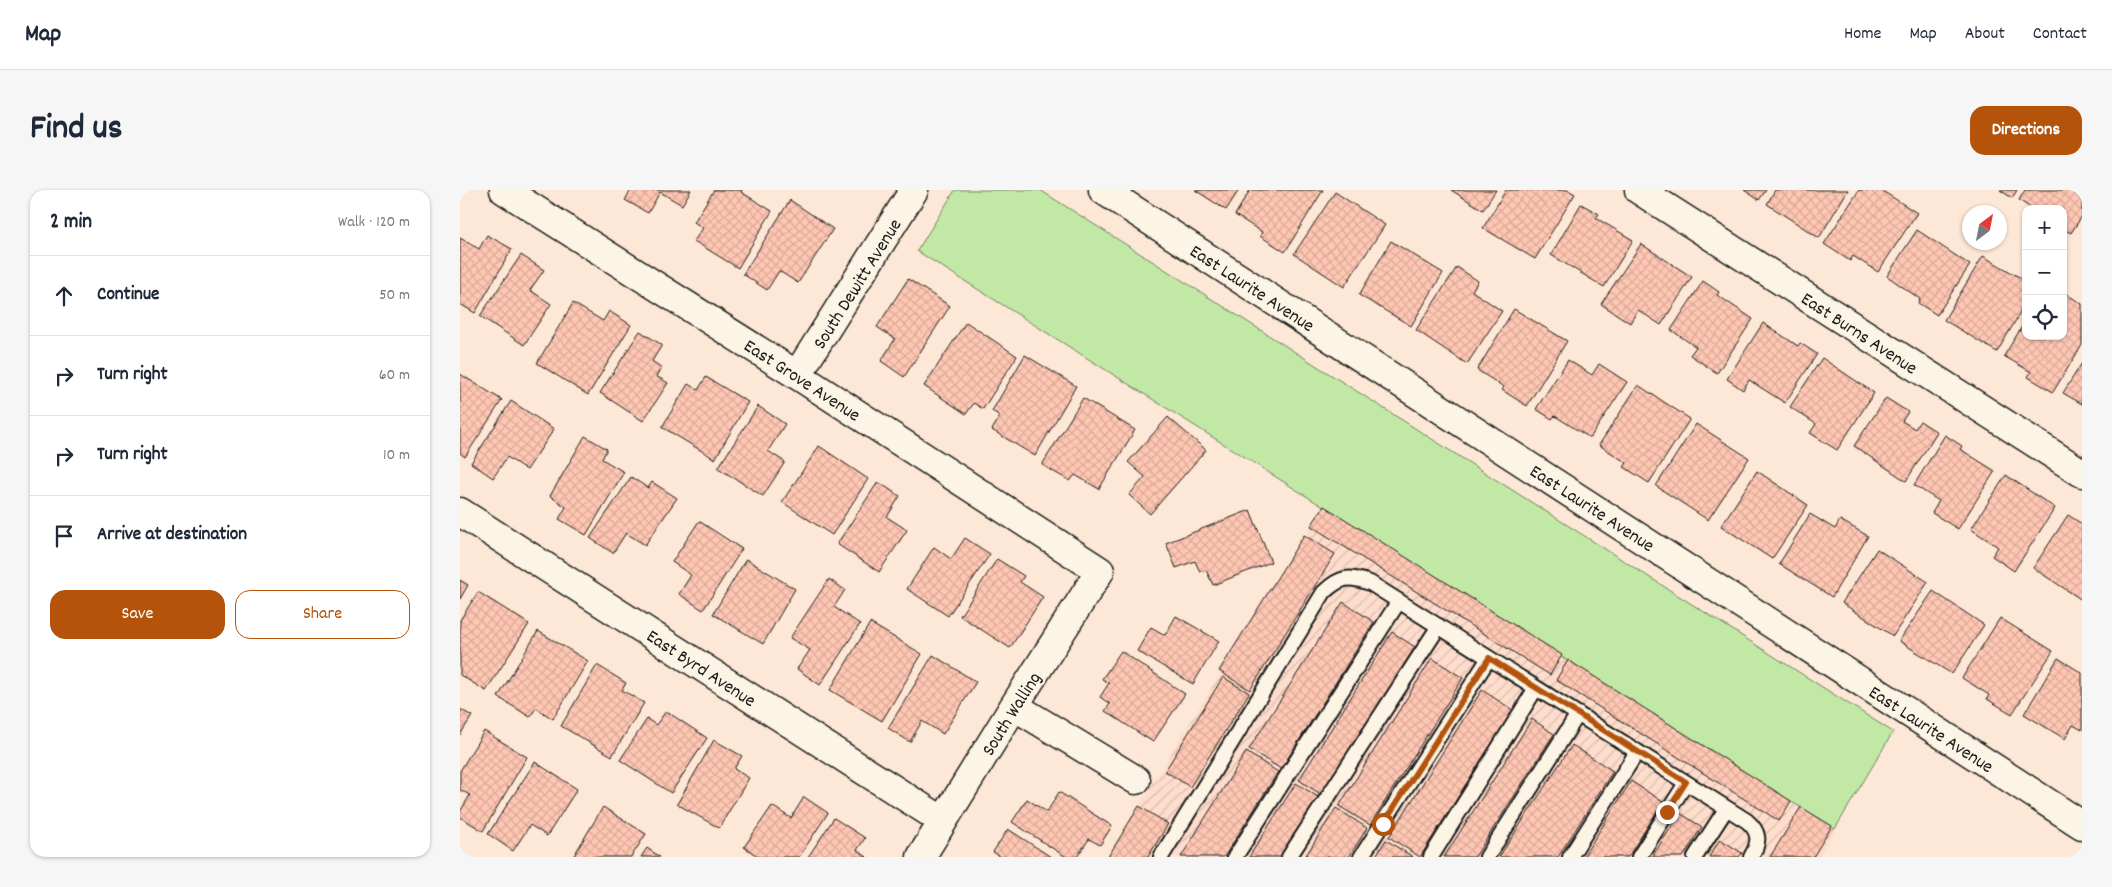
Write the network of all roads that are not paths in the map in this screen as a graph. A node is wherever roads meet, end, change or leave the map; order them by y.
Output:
1 (504, 190) edge
2 (914, 190) edge
3 (1639, 190) edge
4 (1111, 192) edge
5 (797, 375) junction
6 (2082, 473) edge
7 (460, 512) edge
8 (1100, 571) joint
9 (1399, 601) junction
10 (1439, 626) junction
11 (1489, 658) junction
12 (1536, 688) junction
13 (1014, 706) junction
14 (1578, 714) junction
15 (1637, 752) junction
16 (1136, 780) dead end
17 (1686, 782) junction
18 (1726, 809) junction
19 (943, 821) junction
20 (2082, 825) edge
21 (921, 857) edge
22 (1161, 857) edge
23 (1235, 857) edge
24 (1289, 857) edge
25 (1361, 857) edge
26 (1431, 857) edge
27 (1487, 857) edge
28 (1570, 857) edge
29 (1639, 857) edge
30 (1695, 857) edge
31 (1751, 857) edge

1 - 5 street, East Grove Avenue
2 - 5 street, South Dewitt Avenue
3 - 6 street, East Burns Avenue
4 - 20 street, East Laurite Avenue
5 - 8 street, East Grove Avenue
7 - 19 street, East Byrd Avenue
8 - 13 street, South Walling
9 - 10 lane
9 - 22 lane
9 - 23 lane
10 - 11 lane
10 - 24 lane
11 - 12 lane
11 - 25 lane
12 - 14 lane
12 - 26 lane
13 - 16 street
13 - 19 street, South Walling
14 - 15 lane
14 - 27 lane
15 - 17 lane
15 - 28 lane
17 - 18 lane
17 - 29 lane
18 - 30 lane
18 - 31 lane
19 - 21 street, South Walling

